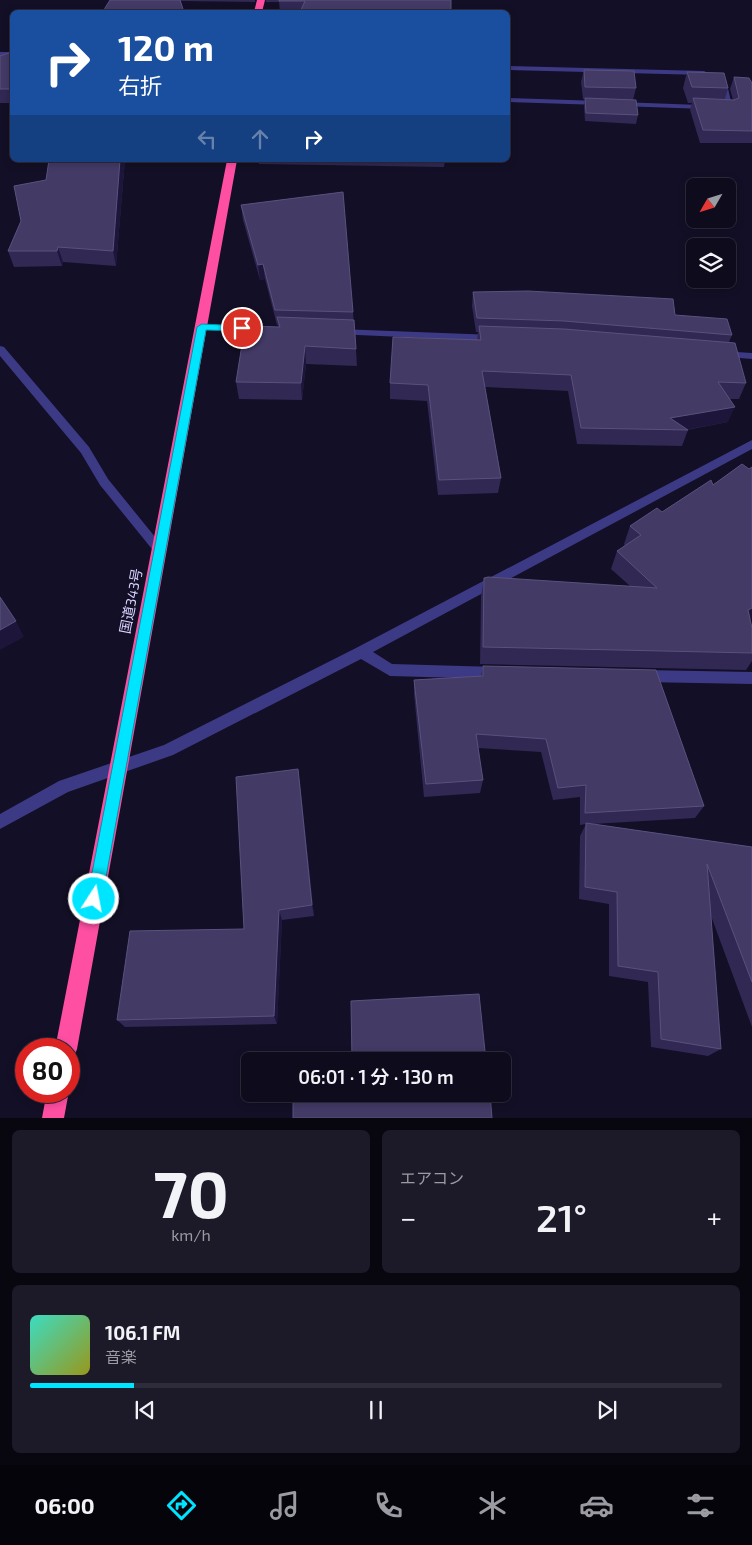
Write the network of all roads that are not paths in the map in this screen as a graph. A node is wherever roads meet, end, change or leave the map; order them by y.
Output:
1 (510, 68) edge
2 (711, 73) edge
3 (720, 74) edge
4 (510, 100) edge
5 (604, 103) edge
6 (614, 104) edge
7 (232, 162) edge
8 (202, 327) junction
9 (272, 330) edge
10 (332, 332) edge
11 (501, 338) edge
12 (0, 349) edge
13 (714, 353) edge
14 (752, 356) edge
15 (752, 444) edge
16 (160, 551) junction
17 (361, 652) junction
18 (508, 673) edge
19 (625, 675) edge
20 (752, 678) edge
21 (120, 768) junction
22 (0, 822) edge
23 (68, 1038) edge
24 (56, 1103) edge
25 (53, 1118) edge

1 - 2 street
3 - 6 street
4 - 5 street
7 - 8 highway, 国道343号
8 - 9 street
8 - 16 highway, 国道343号
10 - 11 street
12 - 16 street
13 - 14 street
15 - 17 street
16 - 21 highway, 国道343号
17 - 18 street
17 - 21 street
19 - 20 street
21 - 22 street
21 - 23 highway, 国道343号
24 - 25 highway

